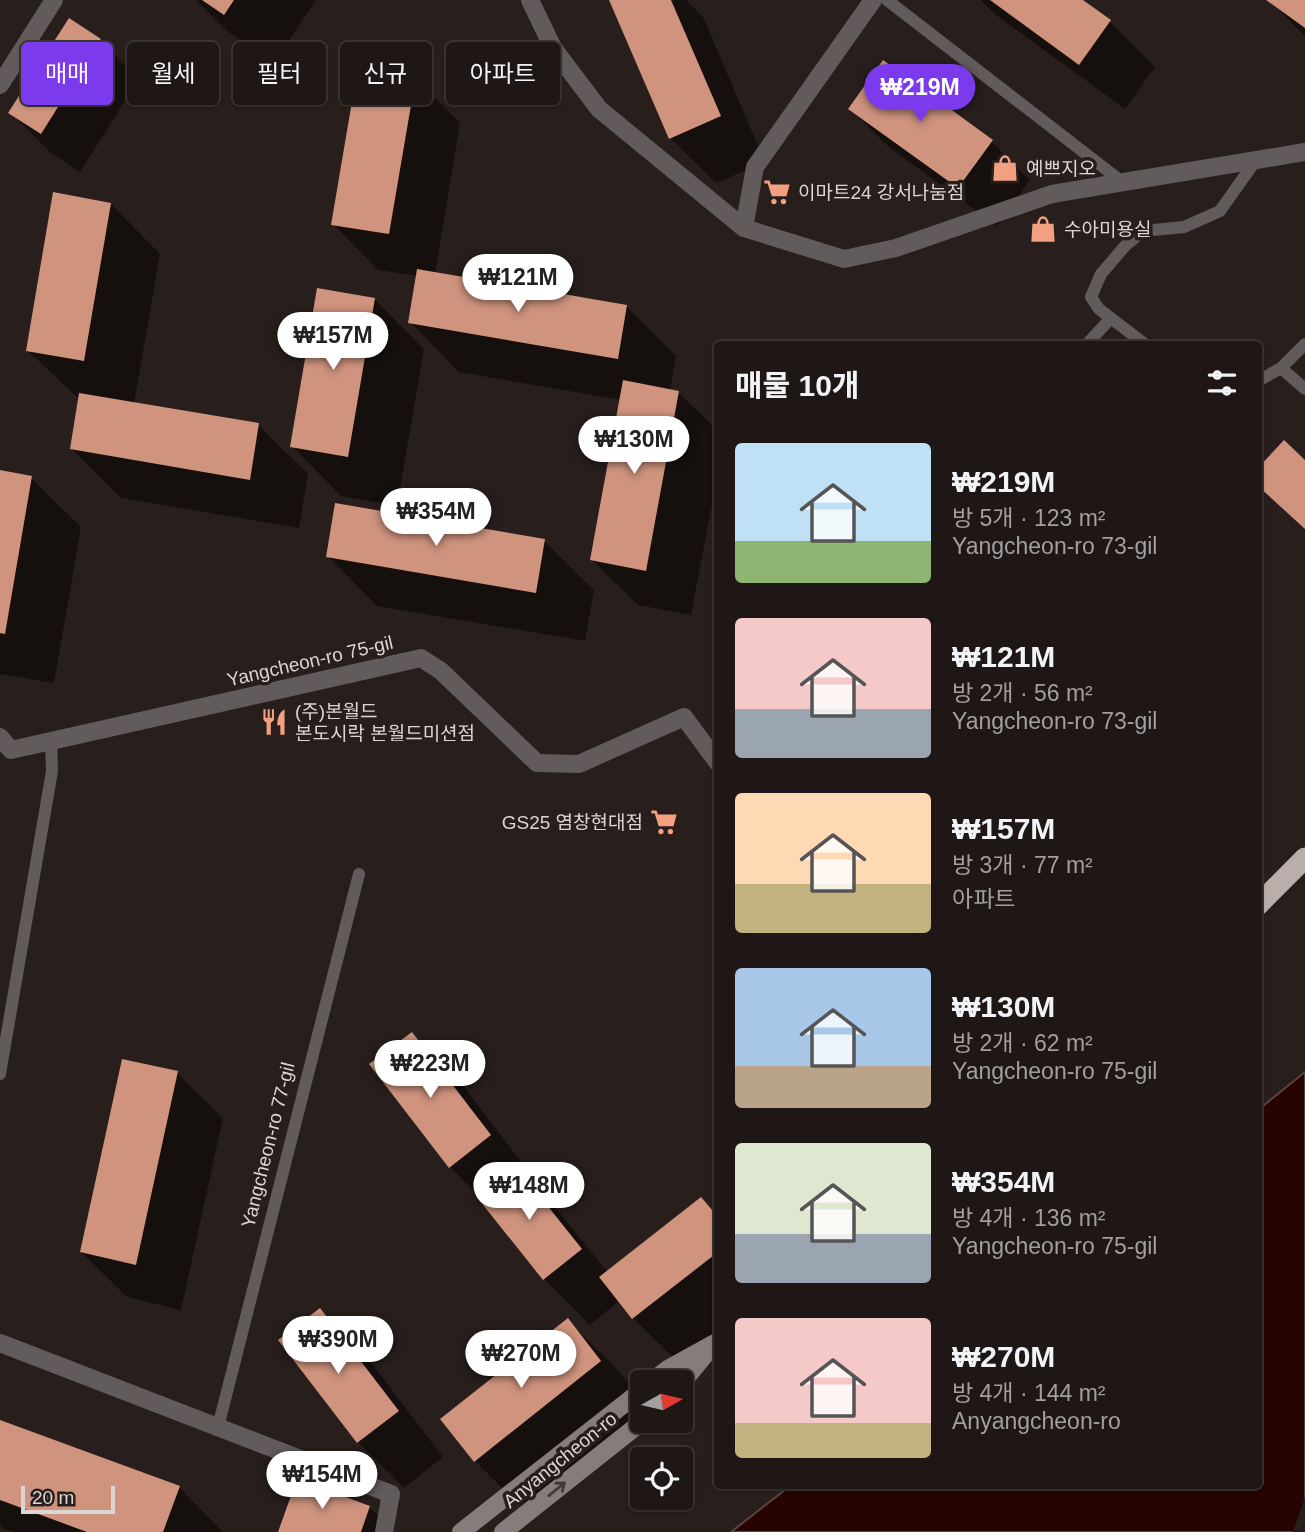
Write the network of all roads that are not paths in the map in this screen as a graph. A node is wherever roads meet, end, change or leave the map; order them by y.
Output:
1 (54, 0) edge
2 (530, 0) edge
3 (873, 0) edge
4 (887, 0) edge
5 (2, 76) edge
6 (1305, 152) edge
7 (1256, 160) junction
8 (1121, 181) junction
9 (744, 228) junction
10 (1111, 318) junction
11 (1090, 341) edge
12 (1141, 341) edge
13 (1305, 344) edge
14 (1281, 368) junction
15 (1262, 379) edge
16 (1305, 389) edge
17 (0, 737) edge
18 (51, 741) junction
19 (714, 758) edge
20 (1305, 858) edge
21 (359, 874) dead end
22 (1305, 879) edge
23 (1262, 904) edge
24 (1262, 906) edge
25 (0, 1074) edge
26 (0, 1343) edge
27 (714, 1343) edge
28 (714, 1344) edge
29 (667, 1370) edge
30 (693, 1370) edge
31 (630, 1399) edge
32 (218, 1427) junction
33 (630, 1431) edge
34 (384, 1532) edge
35 (461, 1532) edge
36 (503, 1532) edge

1 - 5 street
2 - 9 street
3 - 9 street
4 - 8 lane
6 - 7 street
7 - 8 street
7 - 10 lane
8 - 9 street
10 - 11 lane
10 - 12 lane
13 - 14 lane
14 - 15 lane
14 - 16 lane
17 - 18 street, Yangcheon-ro 75-gil
18 - 19 street, Yangcheon-ro 75-gil
18 - 25 lane
20 - 23 highway
21 - 32 lane, Yangcheon-ro 77-gil
22 - 24 highway
26 - 32 street
27 - 29 main road
28 - 30 main road
31 - 35 main road, Anyangcheon-ro
32 - 34 street
36 -> 33 main road, Anyangcheon-ro

